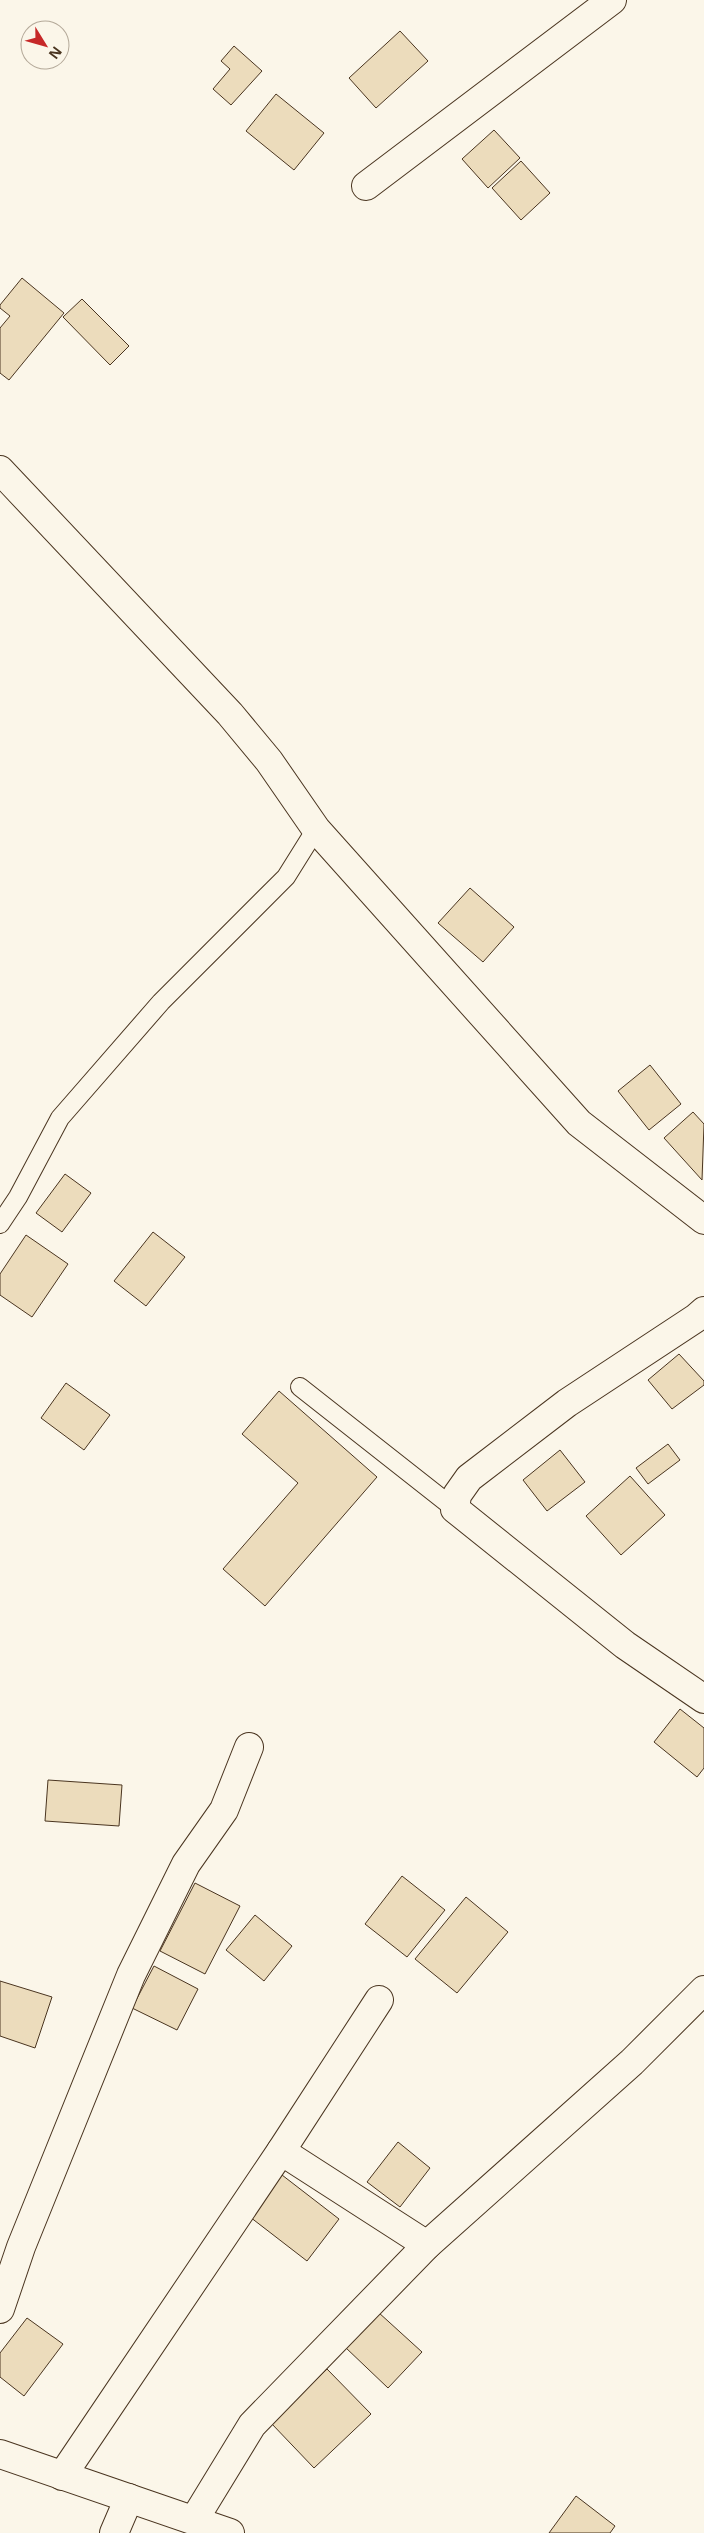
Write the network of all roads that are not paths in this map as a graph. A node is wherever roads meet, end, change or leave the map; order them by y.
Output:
1 (612, 0) edge
2 (366, 186) dead end
3 (0, 470) edge
4 (316, 829) junction
5 (704, 1220) edge
6 (0, 1224) edge
7 (704, 1311) edge
8 (300, 1387) dead end
9 (455, 1509) junction
10 (704, 1699) edge
11 (249, 1747) dead end
12 (704, 1990) edge
13 (379, 2000) dead end
14 (281, 2151) junction
15 (427, 2245) junction
16 (0, 2309) edge
17 (0, 2454) edge
18 (62, 2476) junction
19 (129, 2498) junction
20 (194, 2520) junction
21 (114, 2533) edge
22 (230, 2533) edge

1 - 2 street
3 - 4 street
4 - 5 street
4 - 6 lane
7 - 9 street
8 - 9 lane
9 - 10 street
11 - 16 street
12 - 15 street
13 - 14 street
14 - 15 street
14 - 18 street
15 - 20 street
17 - 18 street
18 - 19 street
19 - 20 street
19 - 21 street
20 - 22 street

